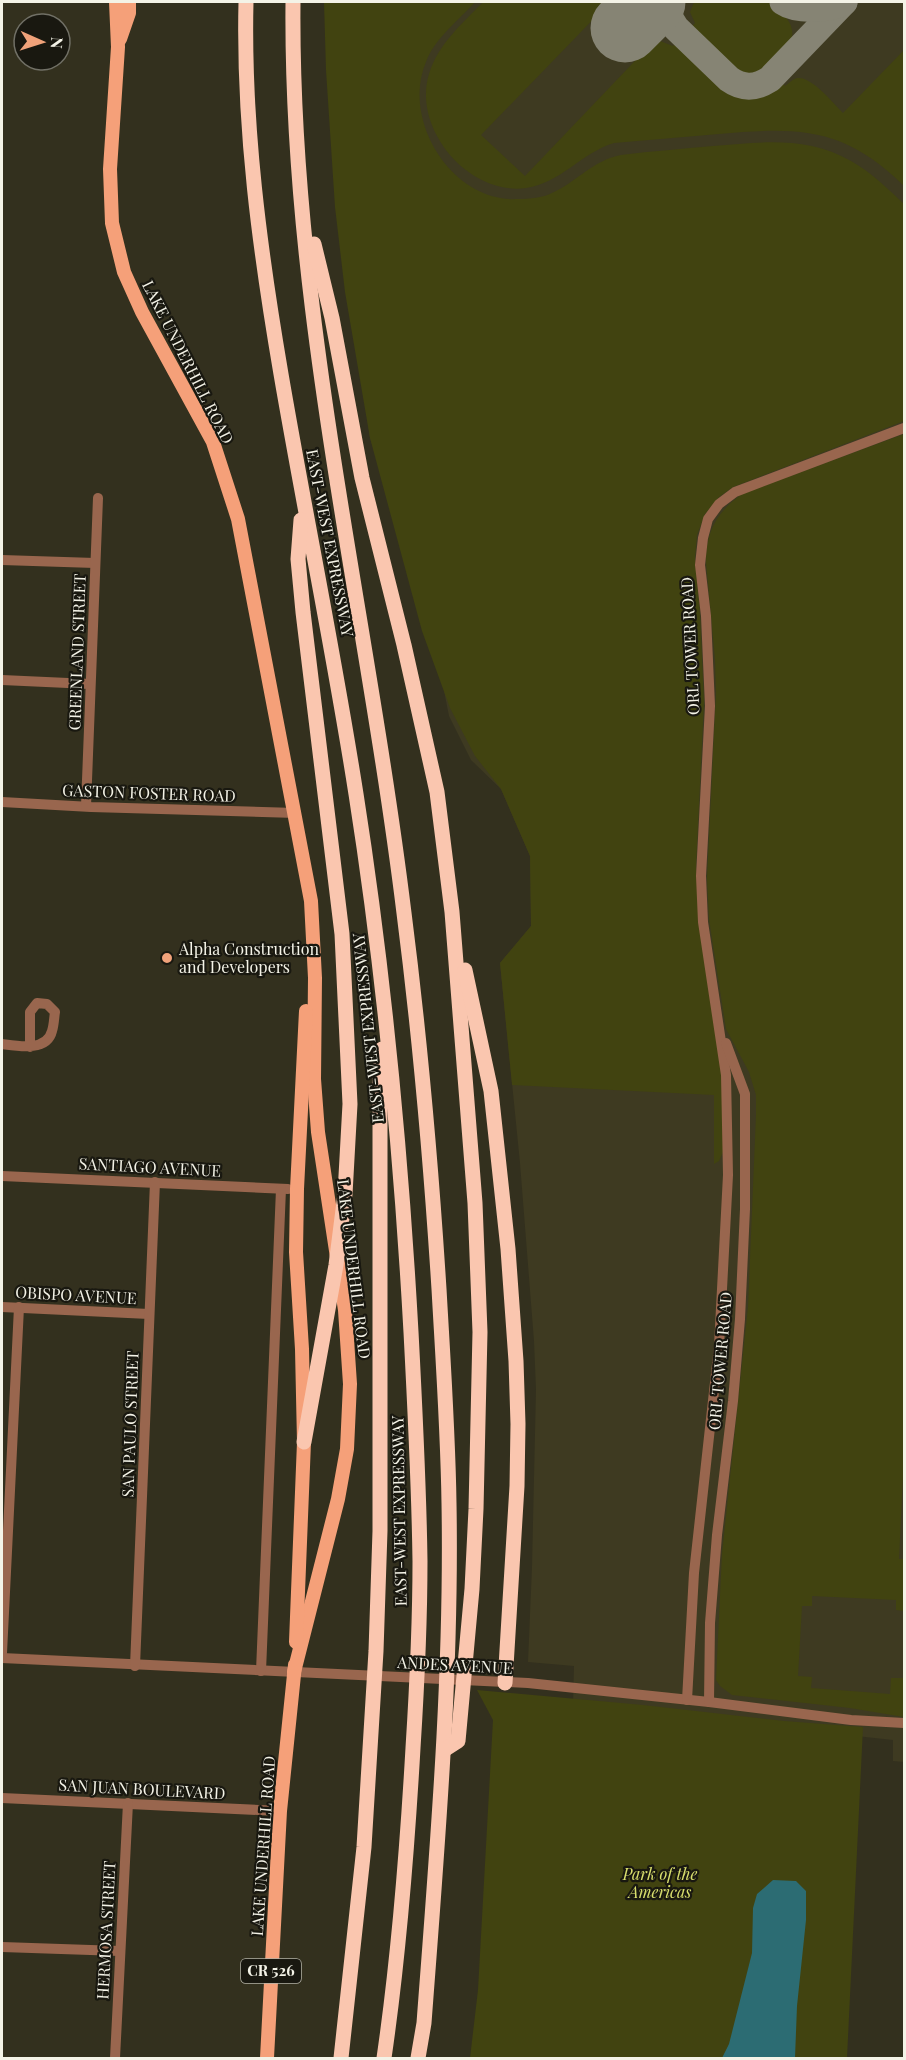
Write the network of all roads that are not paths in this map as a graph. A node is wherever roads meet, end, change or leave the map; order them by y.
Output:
1 (116, 2) edge
2 (129, 2) edge
3 (246, 2) edge
4 (293, 2) edge
5 (118, 47) junction
6 (300, 185) junction
7 (904, 428) edge
8 (98, 498) dead end
9 (303, 502) junction
10 (2, 560) edge
11 (95, 563) junction
12 (2, 680) edge
13 (90, 684) junction
14 (2, 802) edge
15 (86, 806) junction
16 (296, 813) junction
17 (311, 901) junction
18 (452, 912) junction
19 (385, 1014) junction
20 (719, 1026) junction
21 (2, 1044) edge
22 (30, 1047) dead end
23 (728, 1175) junction
24 (2, 1176) edge
25 (745, 1176) junction
26 (156, 1182) junction
27 (281, 1189) junction
28 (297, 1189) junction
29 (2, 1306) edge
30 (19, 1307) junction
31 (149, 1314) junction
32 (713, 1399) junction
33 (733, 1401) junction
34 (304, 1442) junction
35 (2, 1653) edge
36 (2, 1658) edge
37 (135, 1666) junction
38 (261, 1671) junction
39 (294, 1672) junction
40 (505, 1683) junction
41 (687, 1700) junction
42 (709, 1702) junction
43 (904, 1722) edge
44 (444, 1750) junction
45 (2, 1798) edge
46 (128, 1803) junction
47 (280, 1811) junction
48 (2, 1947) edge
49 (120, 1951) junction
50 (115, 2058) edge
51 (267, 2058) edge
52 (341, 2058) edge
53 (384, 2058) edge
54 (418, 2058) edge

1 - 5 main road, LAKE UNDERHILL ROAD / CR 526
2 - 5 main road, LAKE UNDERHILL ROAD / CR 526
3 - 9 highway, EAST-WEST EXPRESSWAY
4 - 6 highway, EAST-WEST EXPRESSWAY
5 - 16 main road, LAKE UNDERHILL ROAD / CR 526
6 - 18 highway
6 - 44 highway, EAST-WEST EXPRESSWAY
7 - 20 street, ORL TOWER ROAD
8 - 11 street, GREENLAND STREET
9 - 19 highway, EAST-WEST EXPRESSWAY
9 - 34 highway
10 - 11 street
11 - 13 street, GREENLAND STREET
12 - 13 street
13 - 15 street, GREENLAND STREET
14 - 15 street, GASTON FOSTER ROAD
15 - 16 street, GASTON FOSTER ROAD
16 - 17 main road, LAKE UNDERHILL ROAD / CR 526
17 - 28 main road, LAKE UNDERHILL ROAD / CR 526
17 - 39 main road, LAKE UNDERHILL ROAD / CR 526
18 - 40 highway
18 - 44 highway
19 - 52 highway
19 - 53 highway, EAST-WEST EXPRESSWAY
20 - 23 street, ORL TOWER ROAD
20 - 25 street, ORL TOWER ROAD
21 - 22 street
23 - 25 street
23 - 32 street, ORL TOWER ROAD
24 - 26 street, SANTIAGO AVENUE
25 - 33 street, ORL TOWER ROAD
26 - 27 street, SANTIAGO AVENUE
26 - 31 street, SAN PAULO STREET
27 - 28 street, SANTIAGO AVENUE
27 - 38 street
28 - 34 main road, LAKE UNDERHILL ROAD / CR 526
29 - 30 street, OBISPO AVENUE
30 - 31 street, OBISPO AVENUE
30 - 35 street
31 - 37 street, SAN PAULO STREET
32 - 33 street
32 - 41 street, ORL TOWER ROAD
33 - 42 street, ORL TOWER ROAD
34 - 39 main road, LAKE UNDERHILL ROAD / CR 526
36 - 37 street, ANDES AVENUE
37 - 38 street, ANDES AVENUE
38 - 39 street, ANDES AVENUE
39 - 40 street, ANDES AVENUE
39 - 47 main road, LAKE UNDERHILL ROAD / CR 526
40 - 41 street, ANDES AVENUE
41 - 42 street, ANDES AVENUE
42 - 43 street, ANDES AVENUE
44 - 54 highway, EAST-WEST EXPRESSWAY
45 - 46 street, SAN JUAN BOULEVARD
46 - 47 street, SAN JUAN BOULEVARD
46 - 49 street, HERMOSA STREET
47 - 51 main road, LAKE UNDERHILL ROAD / CR 526
48 - 49 street
49 - 50 street, HERMOSA STREET

